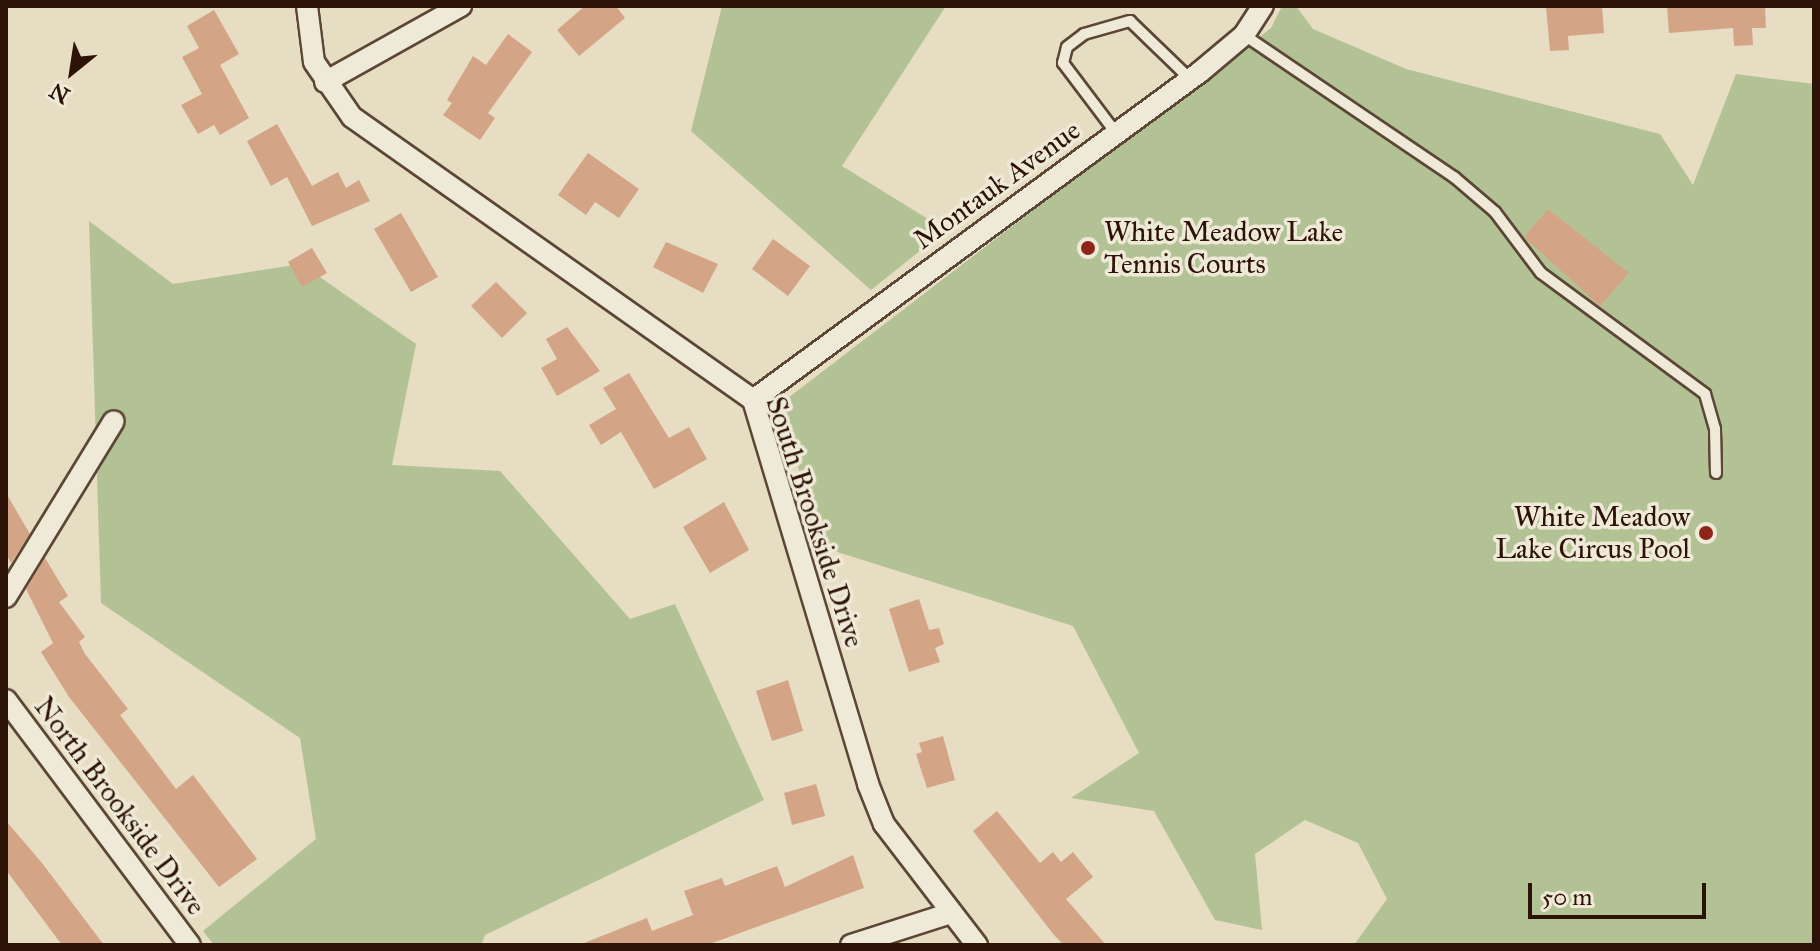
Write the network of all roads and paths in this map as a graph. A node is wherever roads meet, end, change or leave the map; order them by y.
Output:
1 (307, 6) edge
2 (461, 6) edge
3 (1263, 6) edge
4 (1244, 35) junction
5 (1190, 79) junction
6 (325, 82) junction
7 (1116, 133) junction
8 (753, 400) junction
9 (114, 421) dead end
10 (1716, 473) dead end
11 (6, 597) edge
12 (6, 700) edge
13 (951, 913) junction
14 (190, 945) edge
15 (851, 945) edge
16 (977, 945) edge

1 - 6 street, South Brookside Drive
2 - 6 street
3 - 4 street, Montauk Avenue
4 - 5 street, Montauk Avenue
4 - 10 lane
5 - 7 street, Montauk Avenue
5 - 7 lane
6 - 8 street, South Brookside Drive
7 - 8 street, Montauk Avenue
8 - 13 street, South Brookside Drive
9 - 11 street
12 - 14 street, North Brookside Drive
13 - 15 street
13 - 16 street, South Brookside Drive

